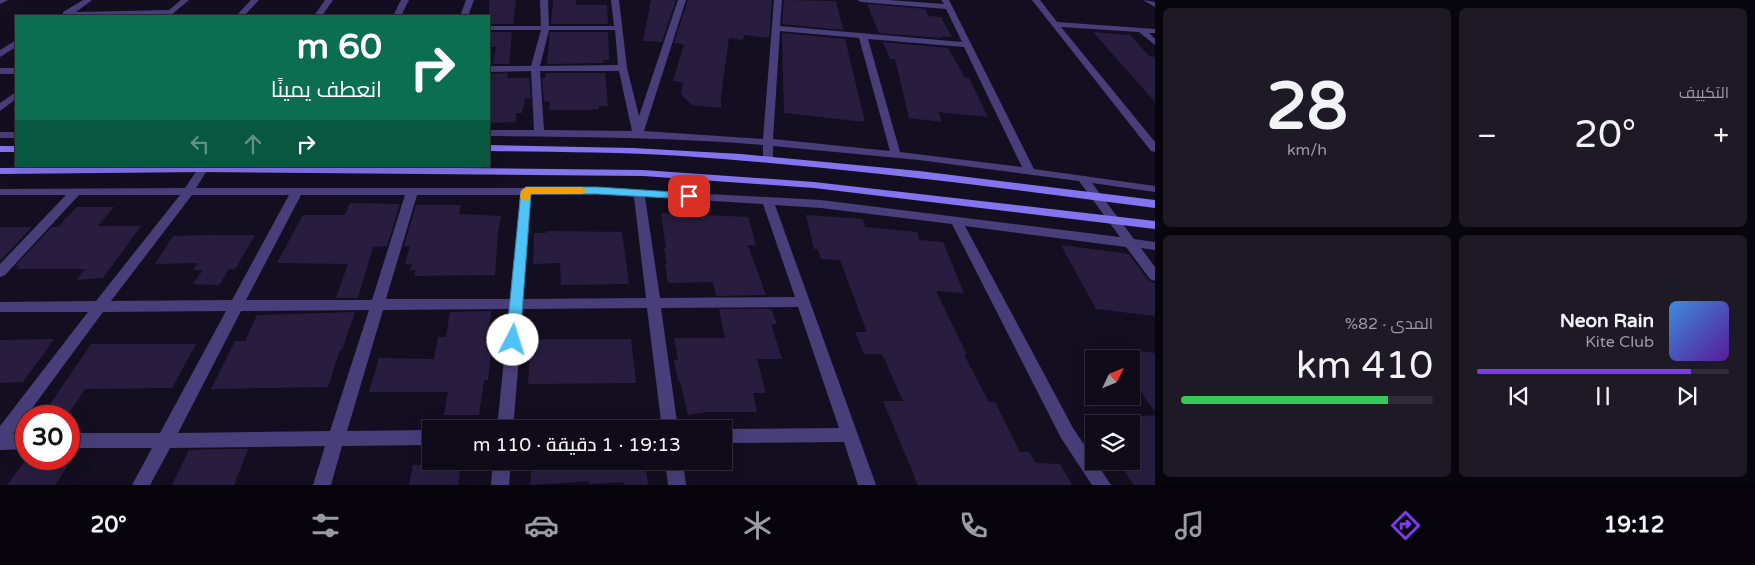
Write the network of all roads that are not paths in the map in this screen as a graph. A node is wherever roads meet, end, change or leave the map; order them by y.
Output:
1 (4, 0) edge
2 (88, 0) edge
3 (185, 0) edge
4 (255, 0) edge
5 (330, 0) edge
6 (405, 0) edge
7 (470, 0) edge
8 (544, 0) edge
9 (615, 0) edge
10 (682, 0) edge
11 (778, 0) edge
12 (861, 0) edge
13 (1036, 0) edge
14 (1147, 0) edge
15 (0, 2) edge
16 (946, 3) edge
17 (1155, 5) edge
18 (169, 14) edge
19 (64, 15) edge
20 (241, 15) edge
21 (319, 15) edge
22 (398, 15) edge
23 (464, 15) edge
24 (1055, 24) junction
25 (490, 28) edge
26 (618, 28) junction
27 (776, 28) junction
28 (545, 29) junction
29 (1142, 30) junction
30 (1155, 31) edge
31 (863, 36) junction
32 (1155, 43) edge
33 (15, 45) edge
34 (967, 45) junction
35 (0, 54) edge
36 (623, 68) junction
37 (490, 69) edge
38 (535, 69) junction
39 (0, 71) edge
40 (15, 71) edge
41 (15, 96) edge
42 (0, 108) edge
43 (490, 133) edge
44 (539, 133) junction
45 (638, 134) junction
46 (0, 135) edge
47 (15, 135) edge
48 (768, 143) junction
49 (490, 148) edge
50 (0, 149) edge
51 (15, 149) edge
52 (1155, 149) edge
53 (896, 155) junction
54 (768, 160) junction
55 (202, 169) junction
56 (0, 171) edge
57 (1030, 172) junction
58 (1082, 178) junction
59 (1155, 189) edge
60 (189, 191) junction
61 (297, 191) junction
62 (412, 191) junction
63 (526, 191) junction
64 (0, 192) edge
65 (77, 192) junction
66 (639, 193) junction
67 (1095, 196) junction
68 (768, 201) junction
69 (1155, 204) edge
70 (1112, 219) junction
71 (956, 222) junction
72 (1155, 224) edge
73 (1129, 242) junction
74 (1155, 246) edge
75 (0, 272) edge
76 (1155, 276) edge
77 (804, 302) junction
78 (653, 303) junction
79 (516, 304) junction
80 (378, 305) junction
81 (236, 306) junction
82 (0, 307) edge
83 (99, 307) junction
84 (506, 420) edge
85 (669, 420) edge
86 (850, 435) junction
87 (732, 436) edge
88 (422, 438) edge
89 (336, 439) junction
90 (0, 441) edge
91 (80, 441) edge
92 (165, 441) junction
93 (15, 442) edge
94 (501, 470) edge
95 (675, 470) edge
96 (141, 485) edge
97 (322, 485) edge
98 (500, 485) edge
99 (677, 485) edge
100 (867, 485) edge
101 (1102, 485) edge

1 - 15 street
2 - 19 street
3 - 18 street
4 - 20 street
5 - 21 street
6 - 22 street
7 - 23 street
8 - 28 street
9 - 26 street
10 - 45 street
11 - 27 street
12 - 16 street
13 - 24 street
14 - 17 street
16 - 34 street
18 - 19 street
24 - 29 street
24 - 52 street
25 - 28 street
26 - 28 street
26 - 36 street
27 - 31 street
27 - 48 street
28 - 38 street
29 - 30 street
29 - 32 street
31 - 34 street
31 - 53 street
33 - 35 street
34 - 57 street
36 - 38 street
36 - 45 street
37 - 38 street
38 - 44 street
39 - 40 street
41 - 42 street
43 - 44 street
44 - 45 street
45 - 48 street
46 - 47 street
48 - 53 street
48 - 54 street
49 - 54 main road
50 - 51 main road
53 - 57 street
54 - 67 main road
55 - 56 main road
55 - 60 street
55 - 70 main road
57 - 58 street
58 - 59 street
58 - 67 street
60 - 61 street
60 - 65 street
60 - 83 street
61 - 62 street
61 - 81 street
62 - 63 street
62 - 80 street
63 - 66 street
63 - 79 street
64 - 65 street
65 - 75 street
66 - 68 street
66 - 78 street
67 - 69 main road
67 - 70 street
68 - 71 street
68 - 77 street
70 - 72 main road
70 - 73 street
71 - 73 street
71 - 101 street
73 - 74 street
73 - 76 street
77 - 78 street
77 - 86 street
78 - 79 street
78 - 85 street
79 - 80 street
79 - 84 street
80 - 81 street
80 - 89 street
81 - 83 street
81 - 92 street
82 - 83 street
83 - 90 street
86 - 87 street
86 - 100 street
88 - 89 street
89 - 92 street
89 - 97 street
90 - 93 street
91 - 92 street
92 - 96 street
94 - 98 street
95 - 99 street

